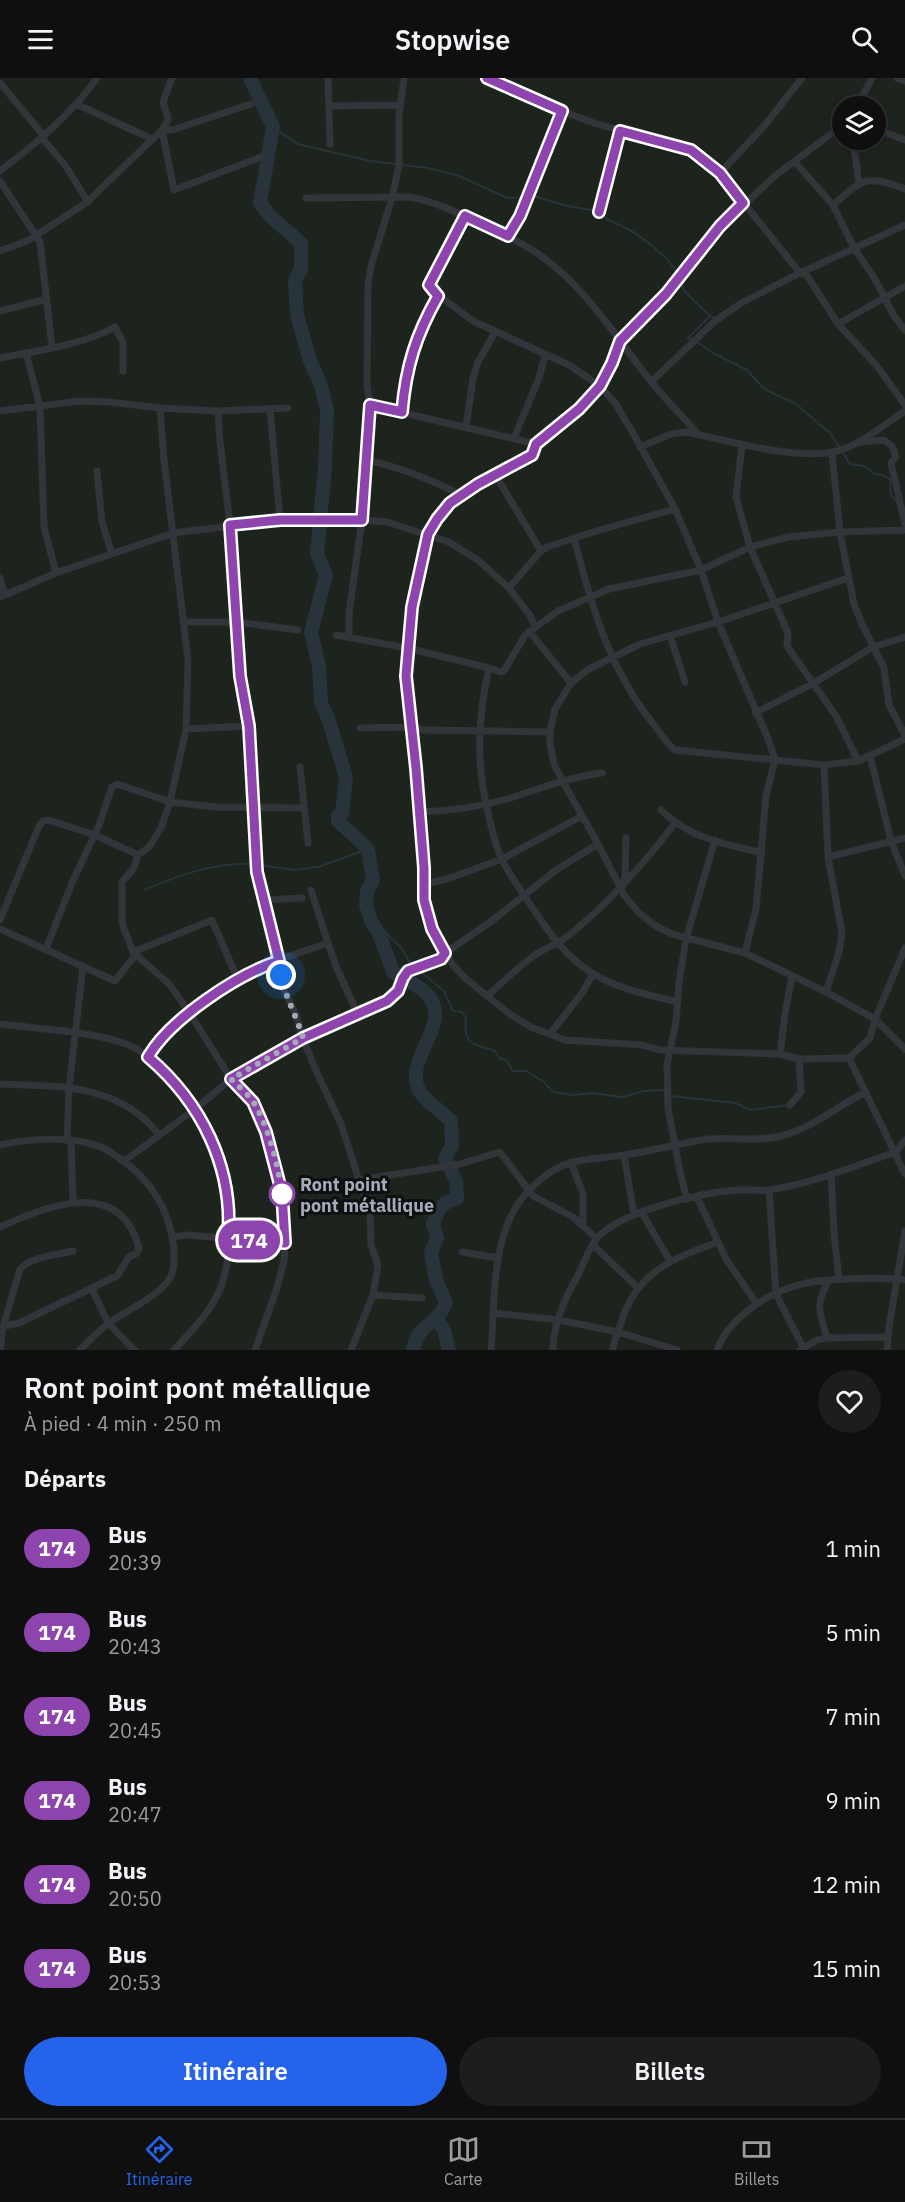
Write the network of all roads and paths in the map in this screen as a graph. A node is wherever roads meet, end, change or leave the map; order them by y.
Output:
1 (97, 78) edge
2 (172, 78) edge
3 (328, 78) edge
4 (404, 78) edge
5 (487, 78) edge
6 (802, 78) edge
7 (872, 78) edge
8 (897, 78) edge
9 (905, 81) edge
10 (0, 83) edge
11 (862, 96) edge
12 (76, 104) junction
13 (251, 104) dead end
14 (400, 105) junction
15 (329, 106) junction
16 (562, 111) junction
17 (162, 130) junction
18 (620, 131) junction
19 (832, 133) edge
20 (886, 133) edge
21 (43, 137) junction
22 (152, 139) junction
23 (905, 140) edge
24 (330, 144) dead end
25 (854, 150) edge
26 (261, 156) dead end
27 (794, 160) junction
28 (0, 171) edge
29 (720, 173) junction
30 (0, 181) edge
31 (858, 183) junction
32 (905, 189) edge
33 (306, 198) dead end
34 (392, 198) junction
35 (88, 202) junction
36 (743, 203) junction
37 (832, 205) junction
38 (599, 212) dead end
39 (465, 216) junction
40 (905, 225) edge
41 (36, 235) junction
42 (508, 236) junction
43 (854, 248) junction
44 (0, 251) edge
45 (800, 273) junction
46 (905, 286) edge
47 (438, 296) junction
48 (884, 296) junction
49 (47, 299) junction
50 (0, 311) edge
51 (838, 324) junction
52 (905, 330) edge
53 (495, 332) junction
54 (620, 341) junction
55 (52, 347) junction
56 (26, 353) junction
57 (545, 355) junction
58 (0, 358) edge
59 (123, 371) dead end
60 (651, 382) junction
61 (600, 386) junction
62 (370, 405) junction
63 (905, 405) edge
64 (40, 406) junction
65 (160, 408) junction
66 (270, 408) junction
67 (288, 408) dead end
68 (0, 411) edge
69 (218, 411) junction
70 (905, 411) edge
71 (402, 412) junction
72 (466, 427) junction
73 (698, 434) junction
74 (514, 438) junction
75 (858, 442) junction
76 (536, 444) junction
77 (742, 445) junction
78 (640, 447) junction
79 (832, 453) junction
80 (366, 460) junction
81 (97, 471) dead end
82 (496, 476) junction
83 (905, 486) edge
84 (896, 490) junction
85 (461, 495) junction
86 (675, 509) junction
87 (280, 520) junction
88 (362, 520) junction
89 (905, 524) edge
90 (230, 525) junction
91 (905, 530) edge
92 (840, 532) junction
93 (173, 533) junction
94 (428, 534) junction
95 (574, 538) junction
96 (750, 547) junction
97 (541, 551) junction
98 (112, 554) junction
99 (701, 570) junction
100 (56, 573) junction
101 (0, 578) edge
102 (848, 578) junction
103 (509, 588) junction
104 (3, 596) edge
105 (589, 596) junction
106 (773, 605) junction
107 (183, 622) junction
108 (236, 622) junction
109 (718, 622) junction
110 (532, 629) junction
111 (298, 630) dead end
112 (336, 635) dead end
113 (669, 635) junction
114 (349, 636) junction
115 (905, 637) edge
116 (873, 647) junction
117 (407, 648) junction
118 (612, 658) junction
119 (489, 668) junction
120 (685, 682) dead end
121 (571, 683) junction
122 (814, 683) junction
123 (755, 713) junction
124 (249, 726) junction
125 (413, 727) junction
126 (360, 728) dead end
127 (186, 729) junction
128 (478, 732) junction
129 (550, 732) junction
130 (905, 735) edge
131 (905, 740) edge
132 (870, 756) junction
133 (775, 759) junction
134 (858, 761) junction
135 (824, 765) junction
136 (300, 766) dead end
137 (602, 773) dead end
138 (561, 780) junction
139 (170, 802) junction
140 (486, 804) junction
141 (254, 807) junction
142 (304, 807) junction
143 (661, 810) dead end
144 (419, 812) junction
145 (582, 816) junction
146 (675, 824) junction
147 (95, 835) junction
148 (626, 838) dead end
149 (905, 838) edge
150 (715, 840) junction
151 (891, 841) junction
152 (308, 843) dead end
153 (598, 844) junction
154 (762, 853) junction
155 (138, 855) junction
156 (828, 857) junction
157 (502, 860) junction
158 (905, 876) edge
159 (425, 884) junction
160 (622, 888) junction
161 (312, 890) dead end
162 (524, 895) junction
163 (302, 898) dead end
164 (265, 900) junction
165 (0, 920) edge
166 (0, 929) edge
167 (686, 939) junction
168 (328, 943) junction
169 (559, 943) junction
170 (905, 948) edge
171 (46, 949) junction
172 (135, 953) junction
173 (445, 953) junction
174 (745, 953) junction
175 (279, 961) junction
176 (83, 966) junction
177 (593, 974) junction
178 (792, 975) junction
179 (238, 980) junction
180 (826, 992) junction
181 (487, 996) junction
182 (678, 1002) junction
183 (189, 1012) junction
184 (358, 1014) junction
185 (875, 1019) junction
186 (0, 1024) edge
187 (74, 1034) junction
188 (550, 1034) junction
189 (303, 1038) junction
190 (905, 1049) edge
191 (670, 1051) junction
192 (780, 1054) junction
193 (148, 1057) junction
194 (849, 1058) junction
195 (799, 1059) junction
196 (231, 1079) junction
197 (0, 1084) edge
198 (69, 1088) junction
199 (866, 1092) junction
200 (789, 1105) dead end
201 (194, 1110) junction
202 (159, 1135) junction
203 (905, 1140) edge
204 (69, 1141) junction
205 (675, 1144) junction
206 (0, 1145) edge
207 (896, 1152) junction
208 (624, 1155) junction
209 (124, 1161) junction
210 (570, 1162) junction
211 (831, 1174) junction
212 (905, 1174) edge
213 (359, 1180) junction
214 (527, 1190) junction
215 (769, 1190) junction
216 (698, 1197) junction
217 (687, 1199) junction
218 (73, 1202) junction
219 (638, 1214) junction
220 (583, 1224) junction
221 (0, 1227) edge
222 (905, 1231) edge
223 (173, 1237) junction
224 (228, 1238) junction
225 (595, 1242) junction
226 (718, 1242) junction
227 (285, 1243) junction
228 (74, 1251) dead end
229 (462, 1252) dead end
230 (498, 1258) junction
231 (670, 1262) junction
232 (839, 1280) junction
233 (901, 1280) edge
234 (829, 1281) junction
235 (637, 1287) junction
236 (92, 1288) junction
237 (776, 1294) junction
238 (373, 1295) junction
239 (422, 1298) dead end
240 (757, 1304) junction
241 (494, 1313) junction
242 (559, 1320) junction
243 (108, 1323) junction
244 (2, 1327) edge
245 (618, 1332) junction
246 (888, 1337) junction
247 (827, 1338) junction
248 (801, 1348) edge
249 (0, 1350) edge
250 (80, 1350) edge
251 (134, 1350) edge
252 (174, 1350) edge
253 (255, 1350) edge
254 (351, 1350) edge
255 (491, 1350) edge
256 (553, 1350) edge
257 (613, 1350) edge
258 (677, 1350) edge
259 (717, 1350) edge
260 (887, 1350) edge

1 - 12 street
2 - 17 street
3 - 15 street
4 - 14 street
5 - 16 street
6 - 29 street
7 - 11 street
8 - 9 street
10 - 21 street
12 - 21 street
12 - 22 street
13 - 17 street
14 - 15 street
14 - 34 street
15 - 24 street
16 - 18 street
16 - 42 street
17 - 22 street
17 - 26 street
18 - 29 street
18 - 38 street
19 - 27 street
20 - 23 street
21 - 28 street
21 - 35 street
22 - 35 street
25 - 31 street
27 - 36 street
27 - 37 street
29 - 36 street
30 - 41 street
31 - 32 street
31 - 37 street
33 - 34 street
34 - 39 street
34 - 62 street
35 - 41 street
36 - 45 street
36 - 54 street
37 - 43 street
39 - 42 street
39 - 47 street
40 - 43 street
41 - 44 street
41 - 49 street
42 - 54 street
43 - 45 street
43 - 48 street
45 - 51 street
45 - 60 street
46 - 48 street
47 - 53 street
47 - 71 street
48 - 51 street
48 - 52 street
49 - 50 street
49 - 55 street
51 - 63 street
53 - 57 street
53 - 72 street
54 - 60 street
54 - 61 street
55 - 56 street
55 - 59 street
56 - 58 street
56 - 64 street
57 - 61 street
57 - 74 street
60 - 73 street
61 - 76 street
61 - 78 street
62 - 71 street
62 - 80 street
64 - 65 street
64 - 68 street
64 - 100 street
65 - 69 street
65 - 93 street
66 - 67 street
66 - 69 street
66 - 87 street
69 - 90 street
70 - 75 street
71 - 72 street
72 - 74 street
73 - 77 street
73 - 78 street
74 - 76 street
75 - 79 street
75 - 84 street
76 - 82 street
77 - 79 street
77 - 96 street
78 - 86 street
79 - 92 street
80 - 85 street
80 - 88 street
81 - 98 street
82 - 85 street
82 - 97 street
83 - 84 street
84 - 89 street
85 - 94 street
86 - 95 street
86 - 99 street
87 - 88 street
87 - 90 street
88 - 94 street
88 - 114 street
90 - 93 street
90 - 108 street
91 - 92 street
92 - 96 street
92 - 102 street
93 - 98 street
93 - 107 street
94 - 103 street
94 - 117 street
95 - 97 street
95 - 105 street
96 - 99 street
96 - 106 street
97 - 103 street
98 - 100 street
99 - 105 street
99 - 109 street
100 - 104 street
101 - 104 street
102 - 106 street
102 - 116 street
103 - 110 street
105 - 110 street
105 - 118 street
106 - 109 street
106 - 122 street
107 - 108 street
107 - 127 street
108 - 111 street
108 - 124 street
109 - 113 street
109 - 123 street
110 - 119 street
110 - 121 street
112 - 114 street
113 - 118 street
113 - 120 street
114 - 117 street
115 - 116 street
116 - 122 street
116 - 130 street
117 - 119 street
117 - 125 street
118 - 121 street
118 - 133 street
119 - 128 street
121 - 129 street
122 - 123 street
122 - 134 street
123 - 133 street
124 - 127 street
124 - 141 street
125 - 126 street
125 - 128 street
125 - 144 street
127 - 139 street
128 - 129 street
128 - 140 street
129 - 138 street
131 - 132 street
132 - 134 street
132 - 151 street
133 - 135 street
133 - 154 street
134 - 135 street
135 - 156 street
136 - 142 street
137 - 138 street
138 - 140 street
138 - 145 street
139 - 141 street
139 - 147 street
139 - 155 street
140 - 144 street
140 - 157 street
141 - 142 street
141 - 164 street
142 - 152 street
143 - 146 street
144 - 159 street
145 - 153 street
145 - 157 street
146 - 150 street
146 - 160 street
147 - 155 street
147 - 165 street
147 - 171 street
148 - 160 street
149 - 151 street
150 - 154 street
150 - 167 street
151 - 156 street
151 - 158 street
153 - 160 street
153 - 162 street
154 - 174 street
155 - 172 street
156 - 180 street
157 - 159 street
157 - 162 street
159 - 173 street
160 - 167 street
160 - 169 street
161 - 168 street
162 - 169 street
162 - 173 street
163 - 164 street
164 - 175 street
166 - 171 street
167 - 174 street
167 - 182 street
168 - 175 street
168 - 184 street
169 - 177 street
169 - 181 street
170 - 185 street
171 - 176 street
172 - 176 street
172 - 179 street
172 - 183 street
173 - 181 street
173 - 184 street
174 - 178 street
175 - 179 street
175 - 189 street
176 - 187 street
177 - 182 street
177 - 188 street
178 - 180 street
178 - 192 street
179 - 183 street
180 - 185 street
181 - 188 street
182 - 191 street
183 - 193 street
183 - 196 street
184 - 189 street
185 - 190 street
185 - 194 street
186 - 187 street
187 - 193 street
187 - 198 street
188 - 191 street
189 - 196 street
189 - 213 street
191 - 192 street
191 - 205 street
192 - 195 street
193 - 201 street
194 - 195 street
194 - 199 street
195 - 200 street
196 - 201 street
196 - 227 street
197 - 198 street
198 - 202 street
198 - 204 street
199 - 205 street
199 - 207 street
201 - 202 street
201 - 224 street
202 - 209 street
203 - 207 street
204 - 206 street
204 - 209 street
204 - 218 street
205 - 208 street
205 - 217 street
207 - 211 street
207 - 212 street
208 - 210 street
208 - 219 street
209 - 223 street
210 - 214 street
210 - 220 street
211 - 215 street
211 - 232 street
213 - 214 street
213 - 238 street
214 - 220 street
214 - 230 street
215 - 216 street
215 - 237 street
216 - 217 street
216 - 226 street
217 - 219 street
218 - 221 street
218 - 236 street
219 - 225 street
219 - 231 street
220 - 225 street
222 - 233 street
223 - 224 street
223 - 243 street
224 - 227 street
224 - 252 street
225 - 235 street
225 - 242 street
226 - 231 street
226 - 240 street
227 - 253 street
228 - 244 street
229 - 230 street
230 - 241 street
231 - 235 street
232 - 233 street
232 - 234 street
233 - 246 street
234 - 237 street
234 - 247 street
235 - 245 street
236 - 243 street
236 - 244 street
237 - 240 street
237 - 248 street
238 - 239 street
238 - 254 street
240 - 259 street
241 - 242 street
241 - 255 street
242 - 245 street
242 - 256 street
243 - 250 street
243 - 251 street
244 - 249 street
245 - 257 street
245 - 258 street
246 - 247 street
246 - 260 street
247 - 248 street

